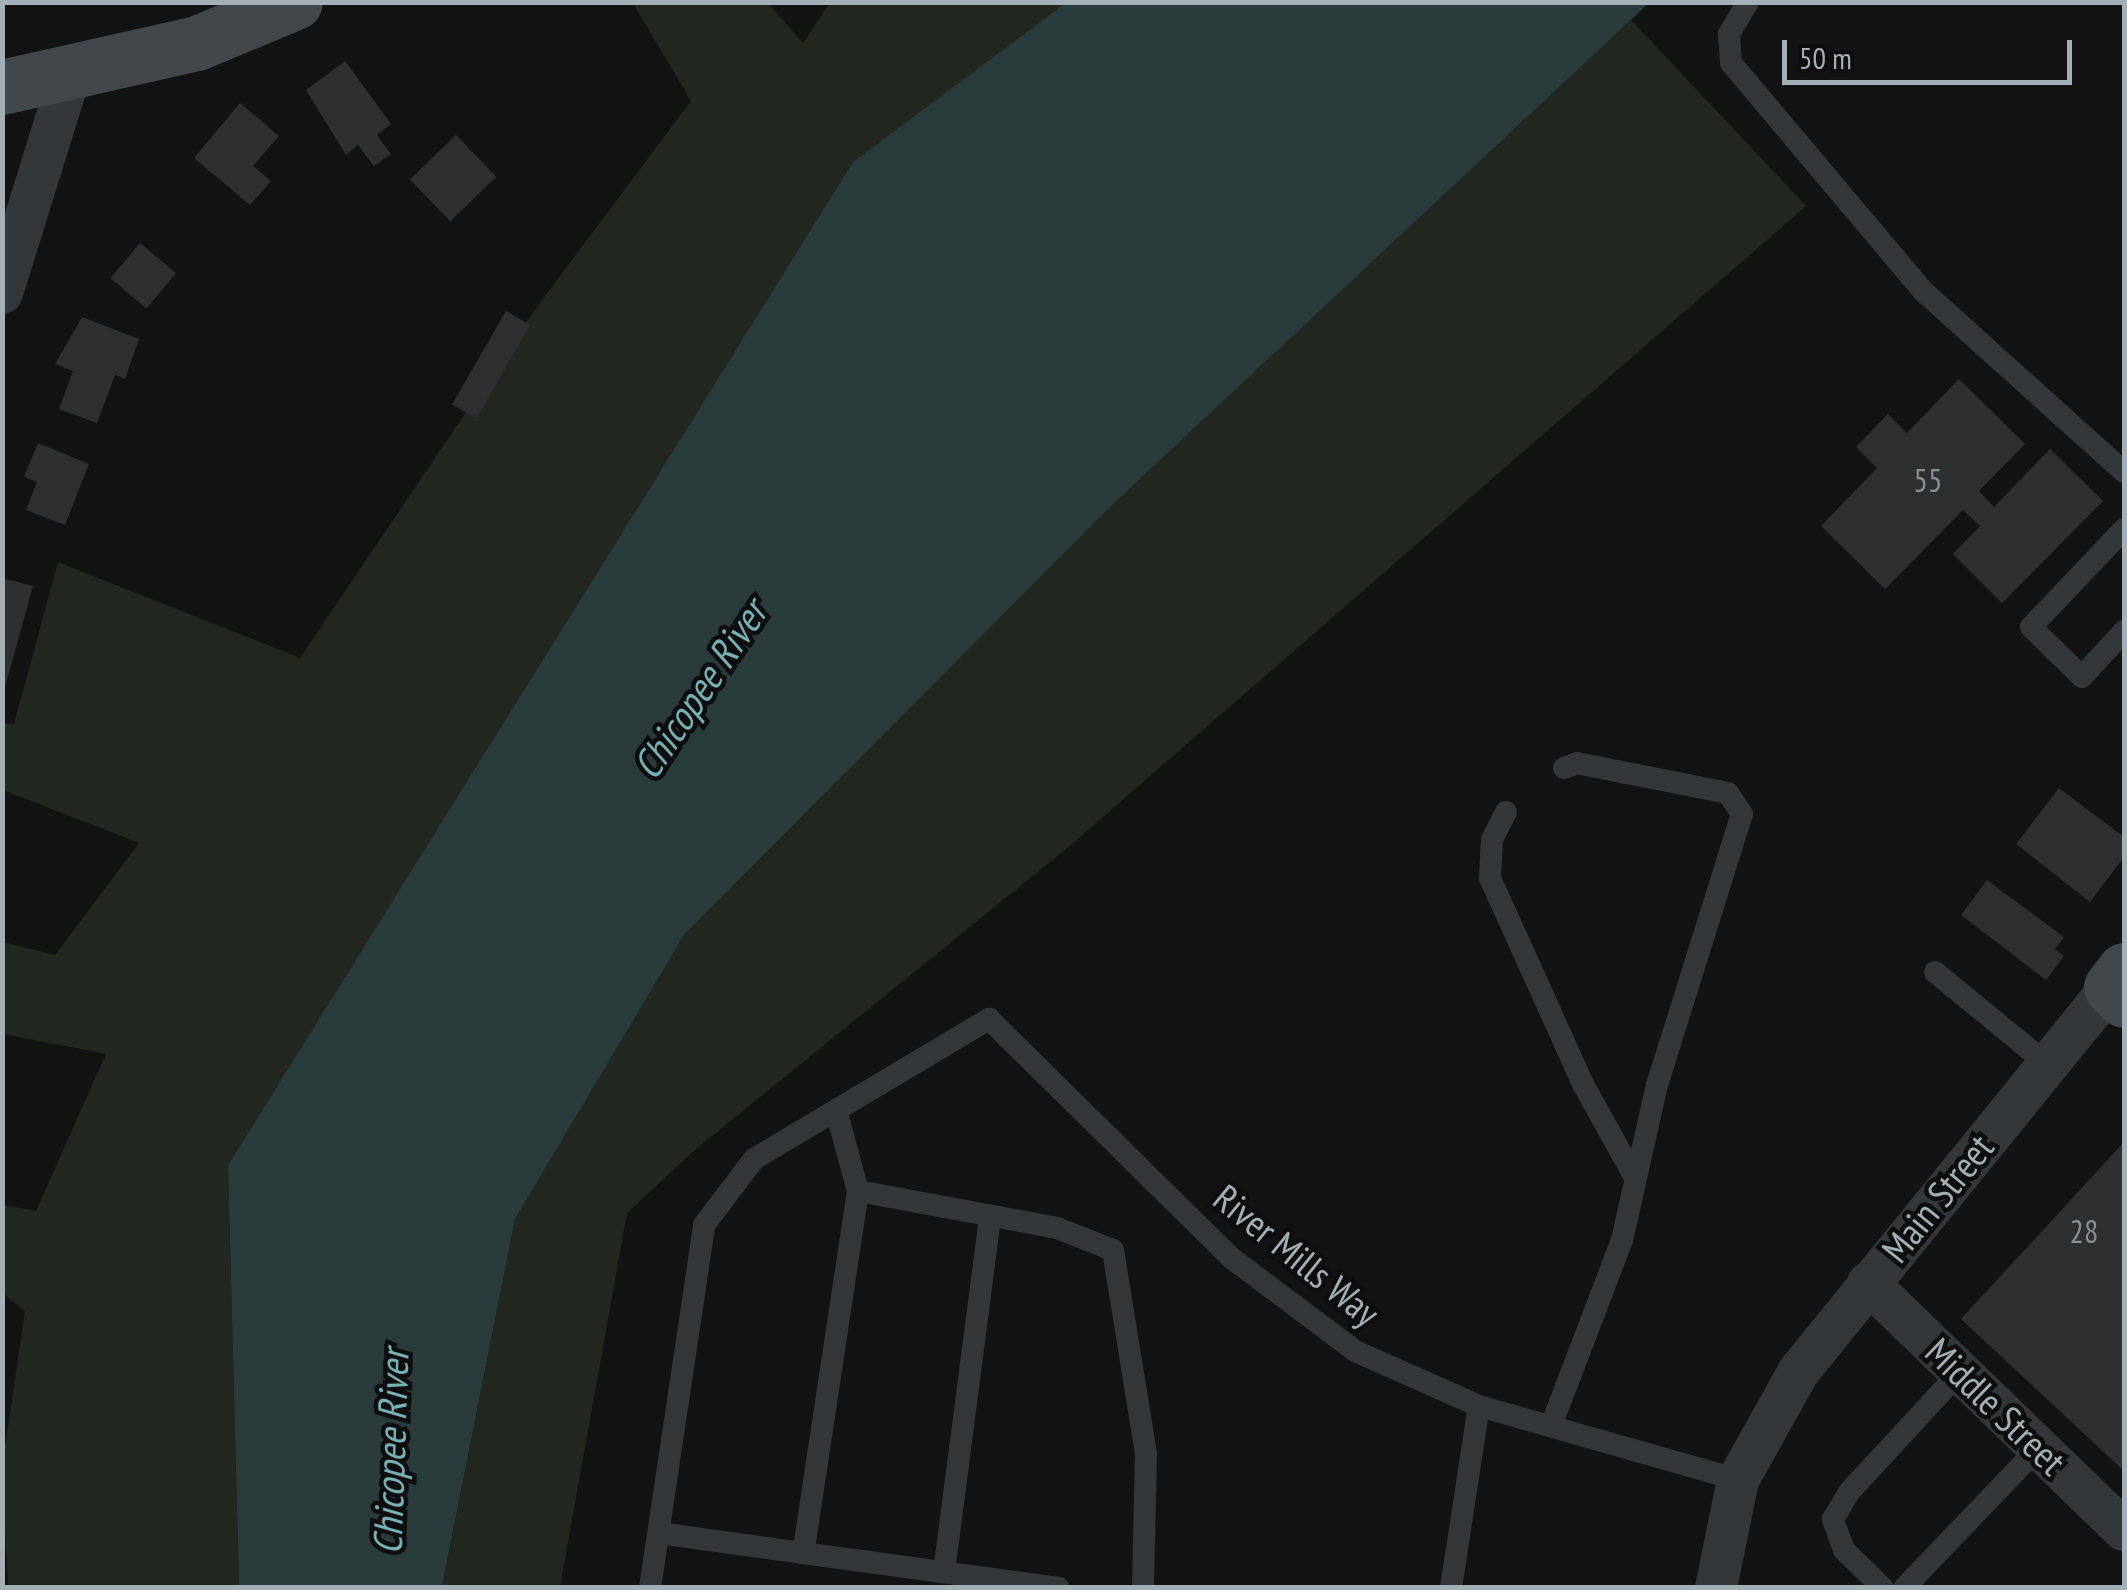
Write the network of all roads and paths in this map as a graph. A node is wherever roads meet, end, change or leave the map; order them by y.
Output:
1 (1748, 2) edge
2 (292, 3) edge
3 (70, 75) junction
4 (2, 87) edge
5 (2, 293) edge
6 (2124, 472) edge
7 (2124, 529) edge
8 (2124, 631) edge
9 (1564, 768) dead end
10 (1506, 812) dead end
11 (1935, 972) dead end
12 (2120, 986) edge
13 (2047, 1064) junction
14 (836, 1110) junction
15 (1634, 1176) junction
16 (858, 1191) junction
17 (990, 1216) junction
18 (1868, 1283) junction
19 (1960, 1372) junction
20 (1479, 1406) junction
21 (1551, 1426) junction
22 (2039, 1448) junction
23 (1738, 1480) junction
24 (2124, 1530) edge
25 (659, 1533) junction
26 (803, 1552) junction
27 (944, 1572) junction
28 (650, 1588) edge
29 (1059, 1588) edge
30 (1143, 1588) edge
31 (1451, 1588) edge
32 (1716, 1588) edge
33 (1882, 1588) edge
34 (1904, 1588) edge

1 - 6 lane
2 - 3 main road
3 - 4 main road
3 - 5 street
7 - 8 lane
9 - 15 lane
10 - 15 lane
11 - 13 lane
12 - 13 street, Main Street
13 - 18 street, Main Street
14 - 16 lane
14 - 20 lane, River Mills Way
14 - 25 lane
15 - 21 lane
16 - 17 lane
16 - 26 lane
17 - 27 lane
17 - 30 lane
18 - 19 street, Middle Street
18 - 23 street, Main Street
19 - 22 street, Middle Street
19 - 33 lane
20 - 21 lane, River Mills Way
20 - 31 lane
21 - 23 lane, River Mills Way
22 - 24 street, Middle Street
22 - 34 lane
23 - 32 street, Main Street
25 - 26 lane
25 - 28 lane
26 - 27 lane
27 - 29 lane

